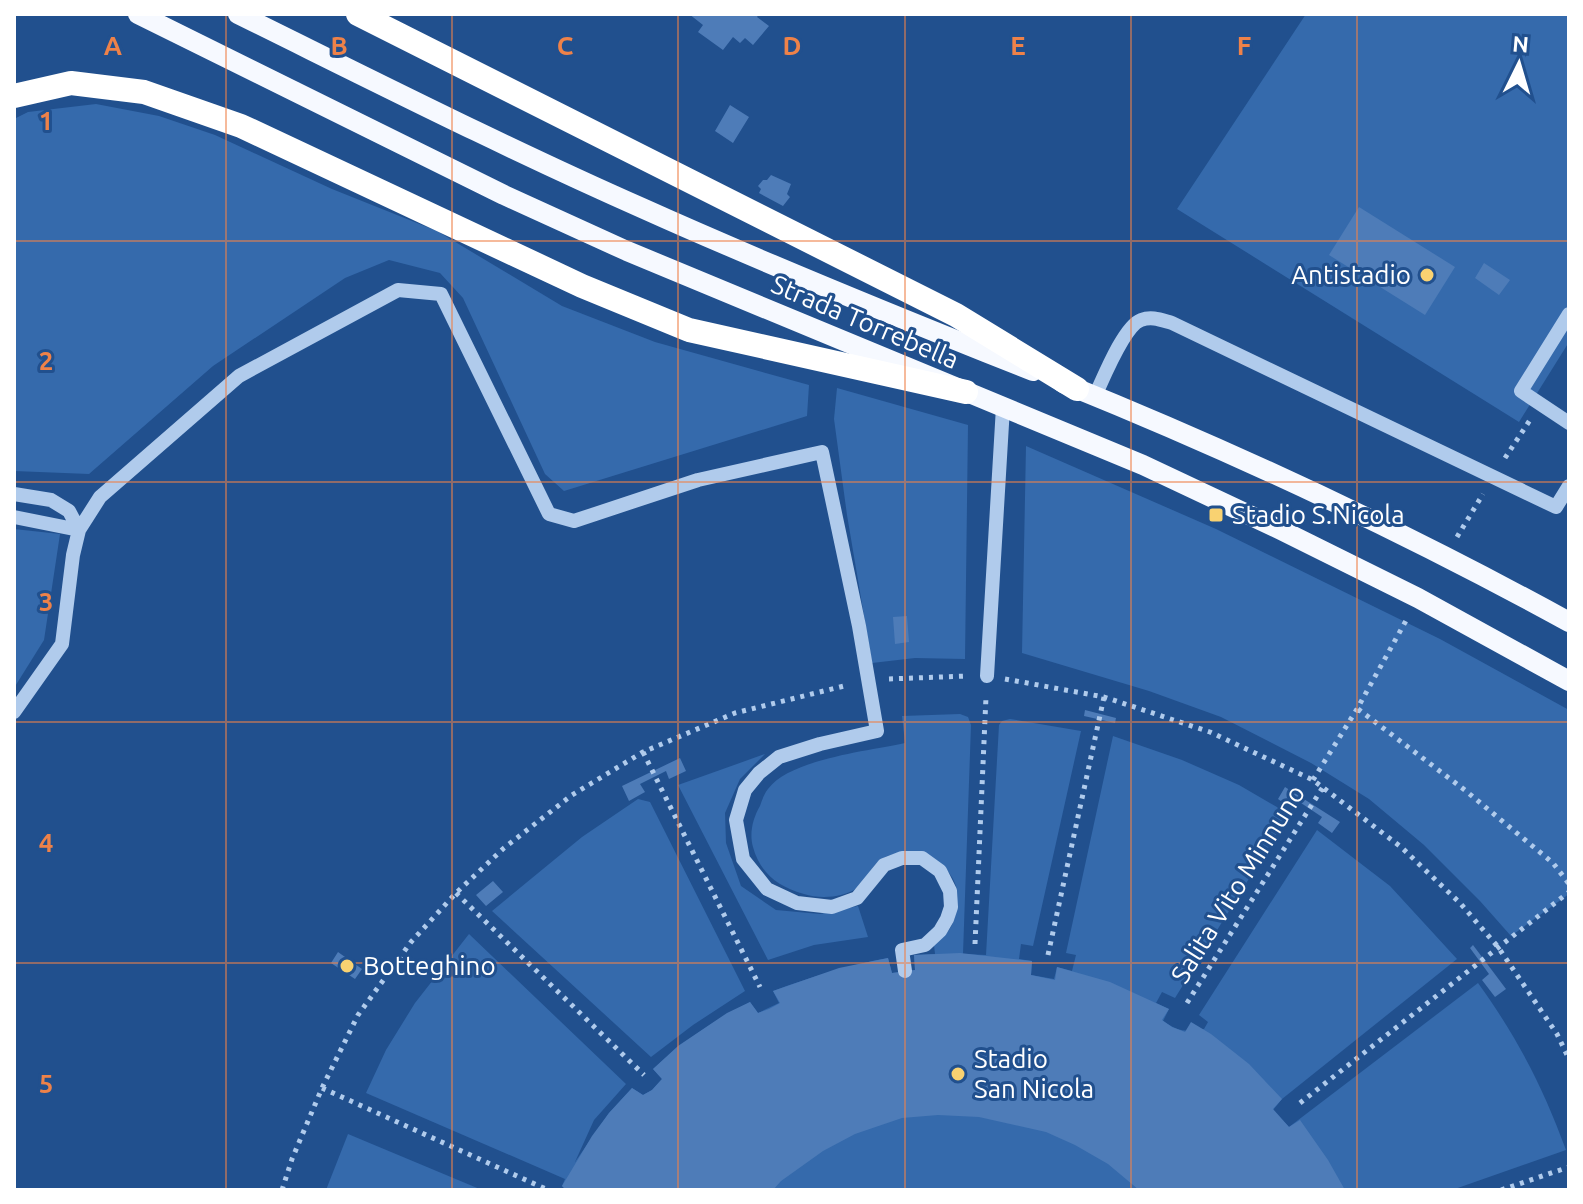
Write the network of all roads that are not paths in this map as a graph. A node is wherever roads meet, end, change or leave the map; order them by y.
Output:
1 (138, 14) edge
2 (238, 14) edge
3 (358, 14) edge
4 (14, 96) edge
5 (1569, 314) edge
6 (966, 392) junction
7 (1086, 392) junction
8 (1003, 407) junction
9 (1569, 423) edge
10 (1569, 486) edge
11 (14, 494) edge
12 (14, 517) edge
13 (79, 530) junction
14 (1569, 622) edge
15 (987, 676) road end
16 (1569, 681) edge
17 (14, 712) edge
18 (905, 971) dead end

1 - 6 main road, Strada Torrebella
2 - 7 main road, Strada Torrebella
3 - 7 highway
4 - 6 highway
5 - 9 street
6 - 8 main road, Strada Torrebella
7 - 10 street
7 - 14 main road, Strada Torrebella
8 - 15 street
8 - 16 main road, Strada Torrebella
11 - 13 street
12 - 13 street
13 - 17 street
13 - 18 street

